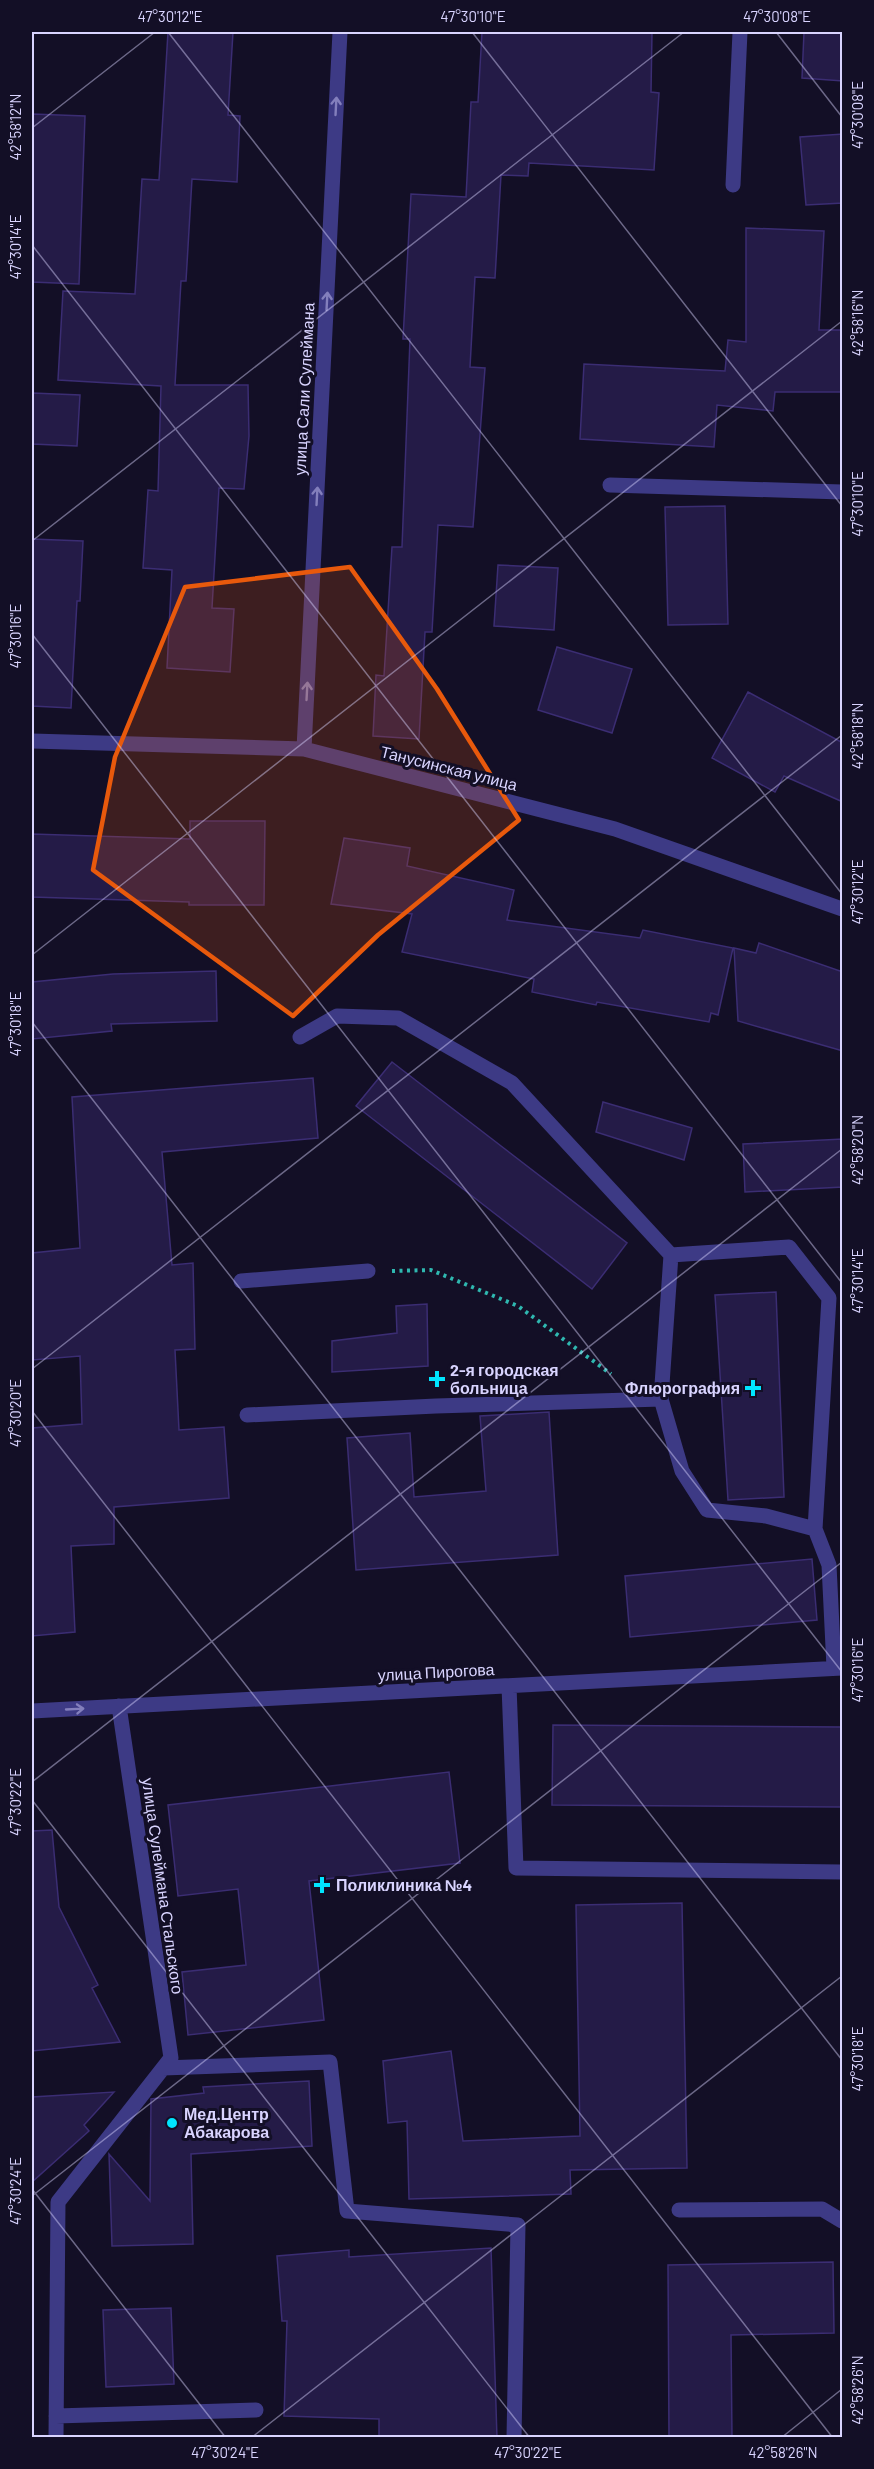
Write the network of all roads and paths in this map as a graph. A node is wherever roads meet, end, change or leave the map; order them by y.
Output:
1 (340, 32) edge
2 (740, 32) edge
3 (733, 185) dead end
4 (610, 485) dead end
5 (843, 492) edge
6 (32, 741) edge
7 (304, 749) junction
8 (843, 909) edge
9 (300, 1037) dead end
10 (671, 1256) junction
11 (368, 1271) joint
12 (242, 1281) dead end
13 (645, 1400) junction
14 (661, 1400) junction
15 (247, 1415) dead end
16 (815, 1529) junction
17 (838, 1668) edge
18 (509, 1686) junction
19 (119, 1706) junction
20 (32, 1711) edge
21 (843, 1872) edge
22 (163, 2068) junction
23 (679, 2210) dead end
24 (843, 2221) edge
25 (256, 2410) dead end
26 (56, 2416) junction
27 (56, 2438) edge
28 (514, 2438) edge

7 -> 1 street, улица Сали Сулеймана
2 - 3 street
4 - 5 street
6 - 7 street, Танусинская улица
7 - 8 street, Танусинская улица
9 - 10 street
10 - 14 street
10 - 16 street
11 - 12 street
11 - 13 path
13 - 14 street
13 - 15 street
14 - 16 street
16 - 17 street
17 - 18 street, улица Пирогова
18 - 19 street, улица Пирогова
18 - 21 street
20 -> 19 street, улица Пирогова
19 - 22 street, улица Сулеймана Стальского
22 - 26 street, улица Сулеймана Стальского
22 - 28 street
23 - 24 street
25 - 26 street
26 - 27 street, улица Сулеймана Стальского

